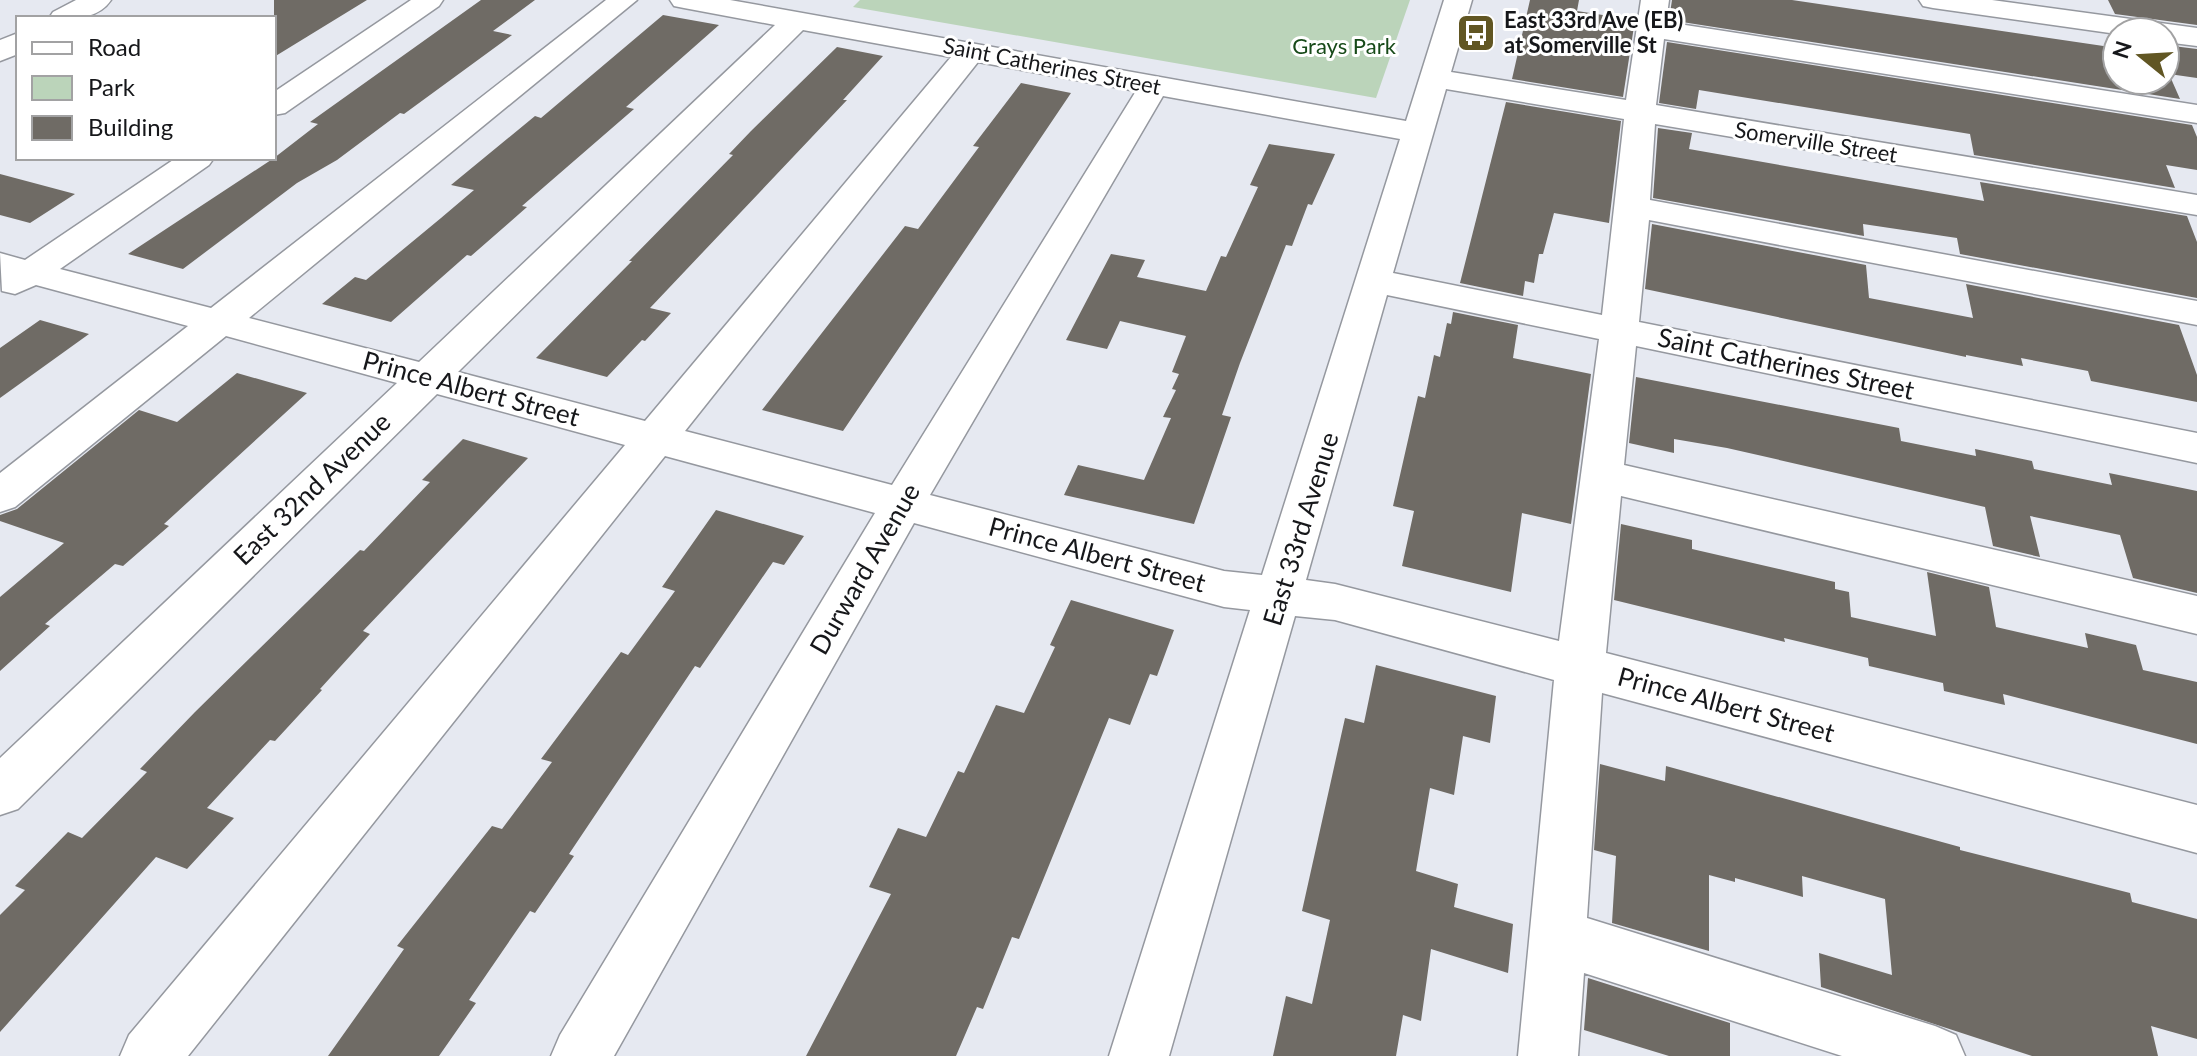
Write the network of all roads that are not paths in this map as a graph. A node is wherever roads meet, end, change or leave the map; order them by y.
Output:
1 (94, 0) edge
2 (429, 0) edge
3 (623, 0) edge
4 (684, 0) edge
5 (1458, 0) edge
6 (1933, 0) edge
7 (1654, 14) edge
8 (66, 16) edge
9 (797, 20) junction
10 (2101, 23) edge
11 (972, 50) junction
12 (1436, 78) junction
13 (1154, 86) junction
14 (276, 105) edge
15 (1642, 113) junction
16 (2197, 114) edge
17 (1420, 133) junction
18 (195, 160) edge
19 (2197, 205) edge
20 (1633, 207) junction
21 (10, 276) edge
22 (1375, 281) junction
23 (2197, 313) edge
24 (219, 323) junction
25 (1619, 330) junction
26 (428, 377) junction
27 (657, 437) junction
28 (2197, 448) edge
29 (1604, 476) junction
30 (0, 496) edge
31 (903, 503) junction
32 (1281, 596) junction
33 (2197, 615) edge
34 (1580, 666) junction
35 (0, 792) edge
36 (2197, 829) edge
37 (1559, 937) junction
38 (150, 1056) edge
39 (581, 1056) edge
40 (1139, 1056) edge
41 (1548, 1056) edge
42 (1935, 1056) edge

1 - 8 street
2 - 14 street
3 - 24 street
4 - 9 street, Saint Catherines Street
5 - 12 street, East 33rd Avenue
6 - 10 street
7 - 15 street
7 - 16 street
9 - 11 street, Saint Catherines Street
9 - 26 street, East 32nd Avenue
11 - 13 street, Saint Catherines Street
11 - 27 street
12 - 15 street, Somerville Street
12 - 17 street, East 33rd Avenue
13 - 17 street, Saint Catherines Street
13 - 31 street, Durward Avenue
15 - 19 street, Somerville Street
15 - 20 street
17 - 22 street, East 33rd Avenue
18 - 21 street
20 - 23 street
20 - 25 street
21 - 24 street, Prince Albert Street
22 - 25 street, Saint Catherines Street
22 - 32 street, East 33rd Avenue
24 - 26 street, Prince Albert Street
24 - 30 street
25 - 28 street, Saint Catherines Street
25 - 29 street
26 - 27 street, Prince Albert Street
26 - 35 street, East 32nd Avenue
27 - 31 street, Prince Albert Street
27 - 38 street
29 - 33 street
29 - 34 street
31 - 32 street, Prince Albert Street
31 - 39 street, Durward Avenue
32 - 34 street, Prince Albert Street
32 - 40 street, East 33rd Avenue
34 - 36 street, Prince Albert Street
34 - 37 street
37 - 41 street
37 - 42 street

